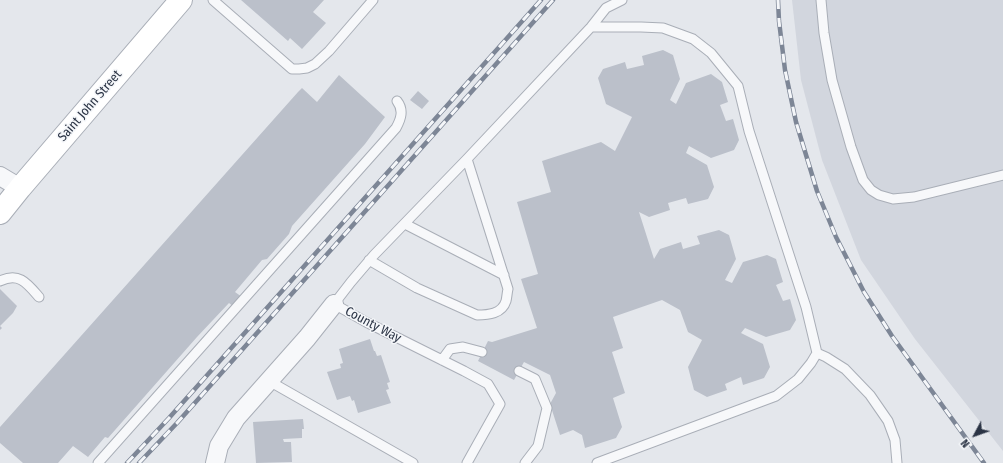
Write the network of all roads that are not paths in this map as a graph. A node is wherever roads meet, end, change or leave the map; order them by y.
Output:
1 (181, 0) edge
2 (214, 0) edge
3 (373, 0) edge
4 (622, 0) edge
5 (821, 0) edge
6 (591, 27) junction
7 (397, 102) dead end
8 (467, 159) junction
9 (1003, 175) edge
10 (0, 176) edge
11 (20, 188) junction
12 (0, 213) edge
13 (405, 224) junction
14 (369, 260) junction
15 (504, 275) junction
16 (0, 281) edge
17 (39, 297) dead end
18 (334, 304) junction
19 (482, 352) dead end
20 (817, 353) junction
21 (442, 360) junction
22 (519, 370) dead end
23 (269, 381) junction
24 (98, 463) edge
25 (215, 463) edge
26 (413, 463) edge
27 (467, 463) edge
28 (525, 463) edge
29 (597, 463) edge
30 (897, 463) edge

1 - 11 main road, Saint John Street
2 - 3 lane
4 - 6 lane
5 - 9 lane
6 - 8 lane
6 - 20 lane
7 - 24 lane
8 - 13 lane
8 - 15 lane
10 - 11 street
11 - 12 main road, Saint John Street
13 - 14 lane
13 - 15 lane
14 - 15 lane
14 - 18 lane
16 - 17 lane
18 - 21 lane, County Way
18 - 23 street, County Way
19 - 21 lane
20 - 29 lane
20 - 30 lane
21 - 27 lane, County Way
22 - 28 lane
23 - 25 street, County Way
23 - 26 lane

